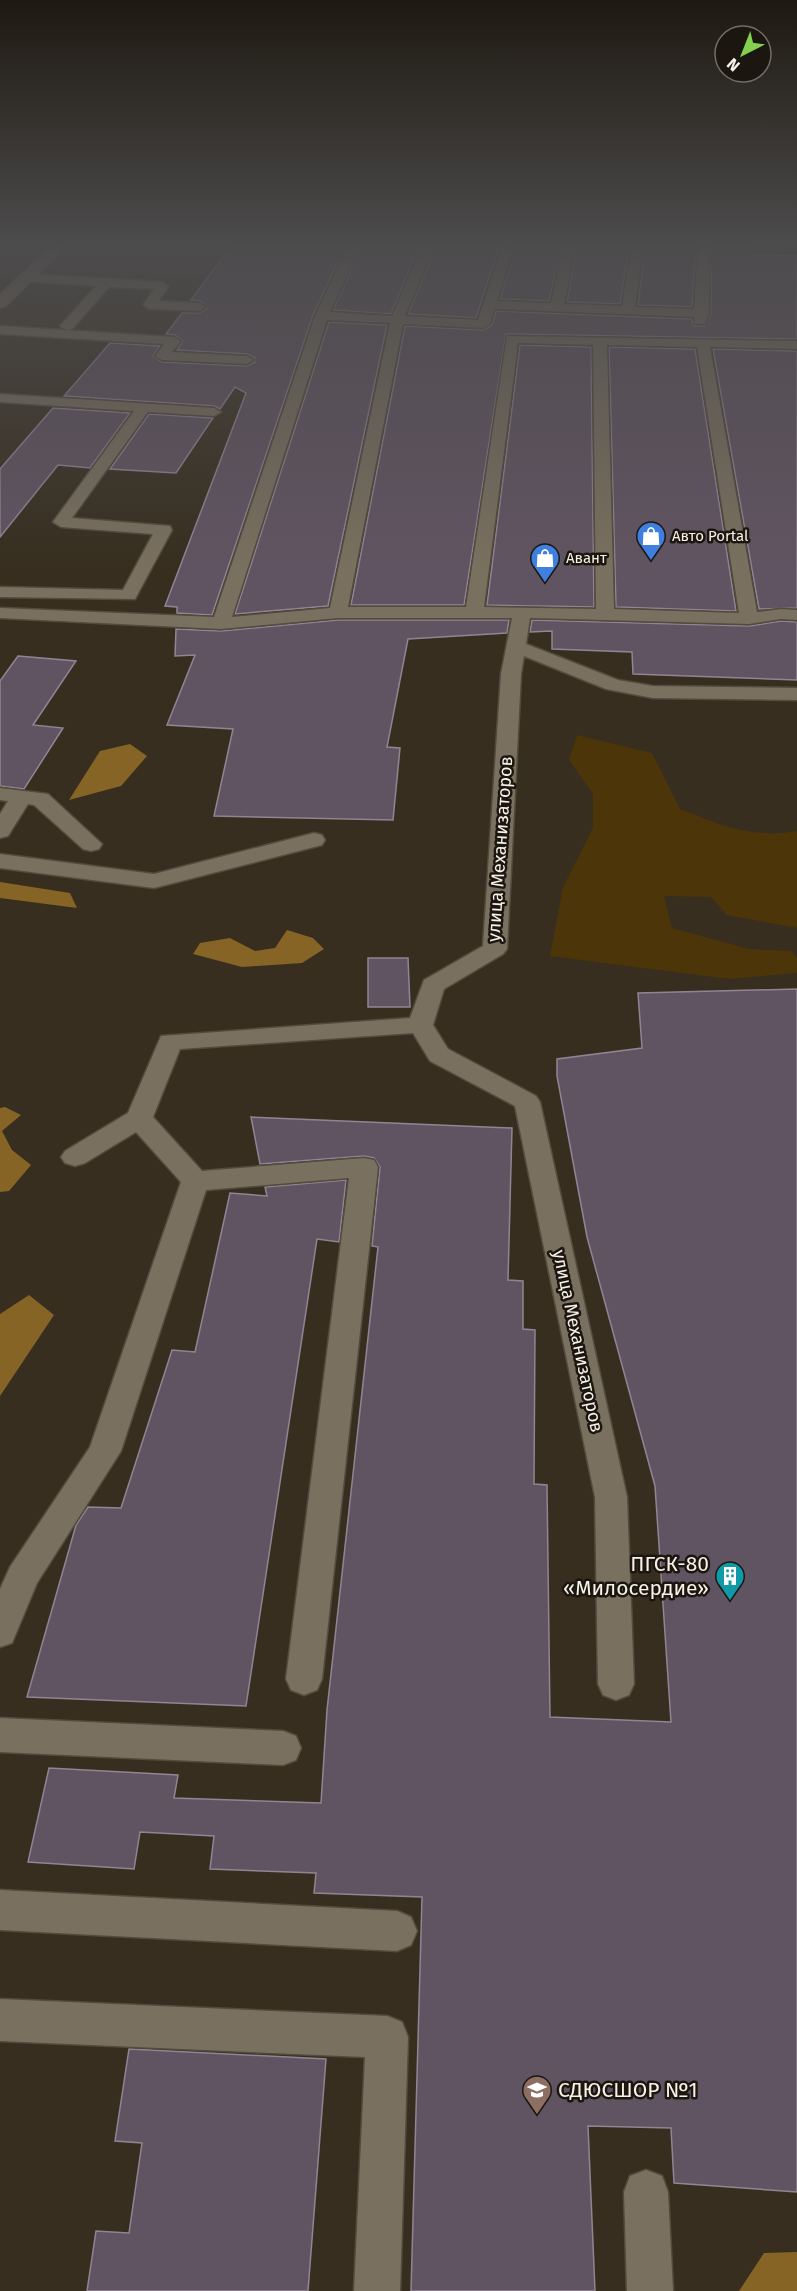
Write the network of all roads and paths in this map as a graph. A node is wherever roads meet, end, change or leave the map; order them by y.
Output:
1 (164, 354) edge
2 (310, 354) edge
3 (390, 354) edge
4 (510, 354) edge
5 (600, 354) edge
6 (705, 354) edge
7 (246, 360) dead end
8 (0, 398) edge
9 (144, 408) junction
10 (214, 412) dead end
11 (0, 592) edge
12 (522, 612) junction
13 (0, 613) edge
14 (338, 613) junction
15 (474, 614) junction
16 (605, 615) junction
17 (797, 615) edge
18 (749, 619) junction
19 (221, 623) junction
20 (517, 647) junction
21 (797, 694) edge
22 (0, 794) edge
23 (22, 797) junction
24 (0, 831) edge
25 (314, 840) dead end
26 (91, 844) dead end
27 (0, 861) edge
28 (420, 1025) junction
29 (139, 1118) junction
30 (75, 1157) dead end
31 (195, 1181) junction
32 (0, 1632) edge
33 (304, 1679) dead end
34 (616, 1684) dead end
35 (0, 1735) edge
36 (283, 1748) dead end
37 (0, 1910) edge
38 (397, 1931) dead end
39 (0, 2020) edge
40 (646, 2192) dead end
41 (377, 2291) edge
42 (650, 2291) edge

1 - 7 lane
2 - 19 lane
3 - 14 lane
4 - 15 lane
5 - 16 lane
6 - 18 lane
8 - 9 lane
9 - 10 lane
9 - 11 lane
12 - 15 lane
12 - 16 lane
12 - 20 lane, улица Механизаторов
13 - 19 lane
14 - 15 lane
14 - 19 lane
16 - 18 lane
17 - 18 lane
20 - 21 lane
20 - 28 lane, улица Механизаторов
22 - 23 lane
23 - 24 lane
23 - 26 lane
25 - 27 lane
28 - 29 lane
28 - 34 lane, улица Механизаторов
29 - 30 lane
29 - 31 lane
31 - 32 lane
31 - 33 lane
35 - 36 lane
37 - 38 lane
39 - 41 lane
40 - 42 lane

